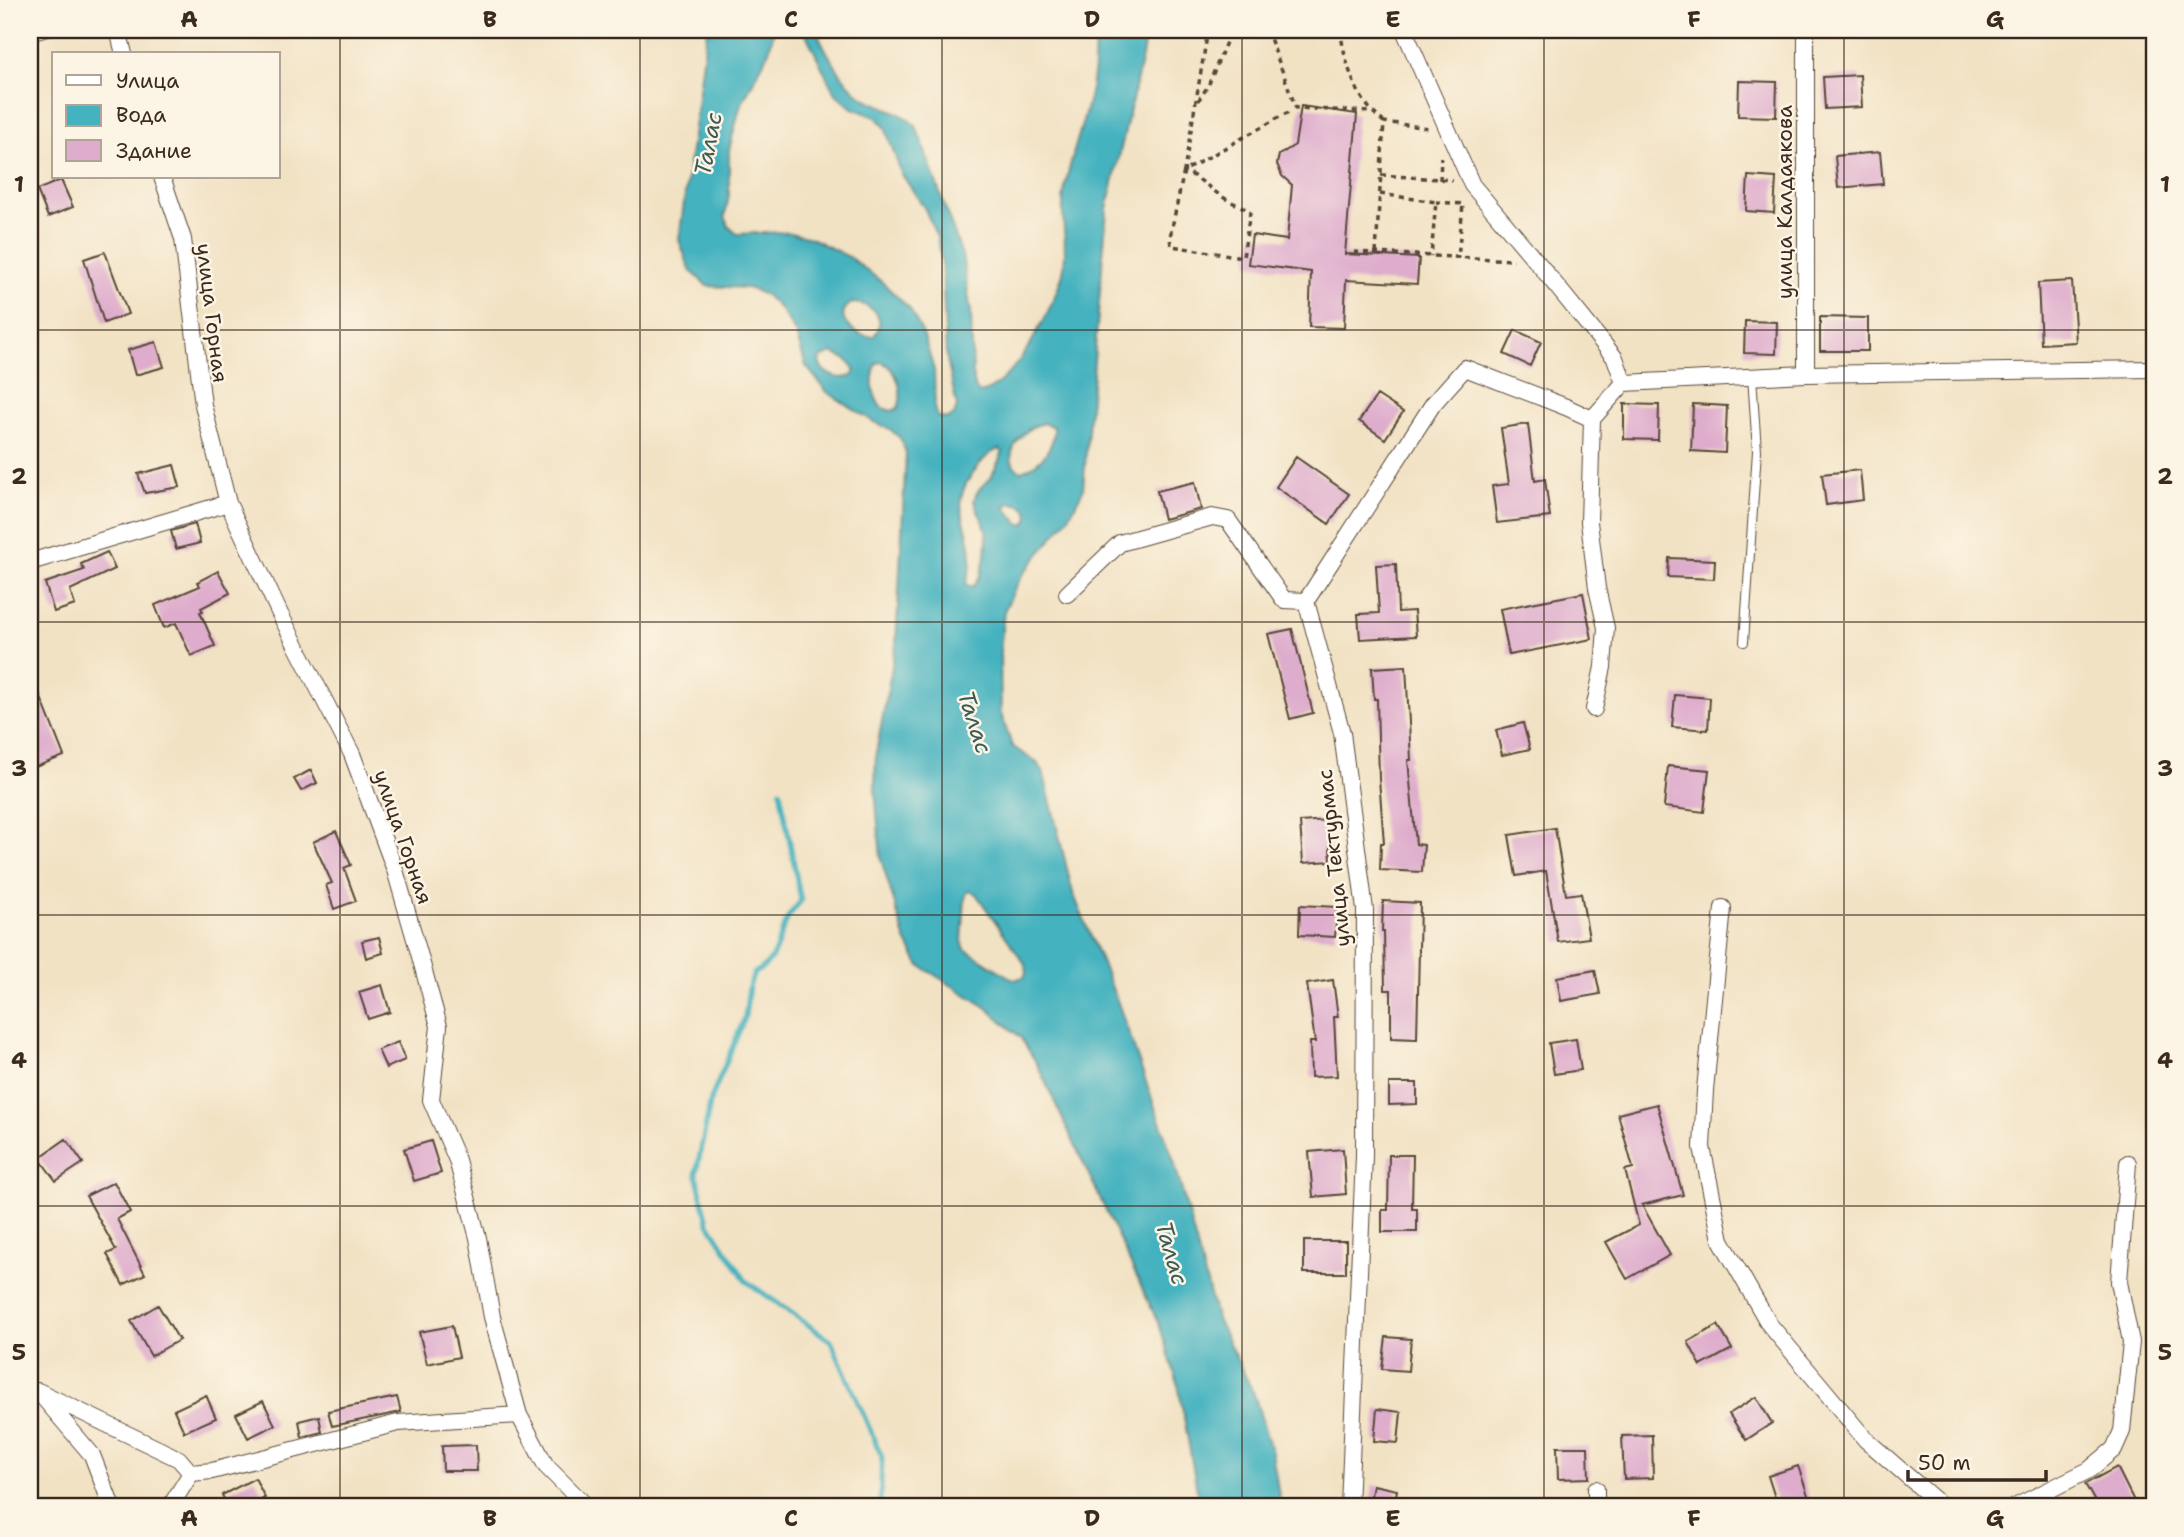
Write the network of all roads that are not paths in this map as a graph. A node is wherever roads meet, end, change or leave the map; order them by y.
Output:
1 (55, 30) edge
2 (118, 30) edge
3 (1404, 30) edge
4 (1806, 30) edge
5 (30, 37) edge
6 (124, 52) edge
7 (162, 178) edge
8 (2154, 369) edge
9 (1806, 374) junction
10 (1752, 376) junction
11 (1624, 383) junction
12 (1592, 419) junction
13 (228, 503) junction
14 (31, 558) edge
15 (1067, 594) dead end
16 (1306, 601) junction
17 (1744, 642) dead end
18 (1594, 709) dead end
19 (1723, 908) dead end
20 (2128, 1163) dead end
21 (34, 1389) edge
22 (519, 1415) junction
23 (191, 1473) junction
24 (1596, 1489) dead end
25 (113, 1507) edge
26 (170, 1507) edge
27 (587, 1507) edge
28 (1349, 1507) edge
29 (1596, 1507) edge
30 (1943, 1507) edge
31 (2015, 1507) edge

1 - 5 lane
2 - 6 street
3 - 11 street
4 - 9 street, улица Калдаякова
7 - 13 street, улица Горная
8 - 9 street
9 - 10 street
10 - 11 street
10 - 17 lane
11 - 12 street
12 - 16 street
12 - 18 street
13 - 14 street
13 - 22 street, улица Горная
15 - 16 street
16 - 28 street, улица Тектурмас
19 - 30 street
20 - 31 street
21 - 23 street
21 - 25 street
22 - 23 street
22 - 27 street, улица Горная
23 - 26 street
24 - 29 street

